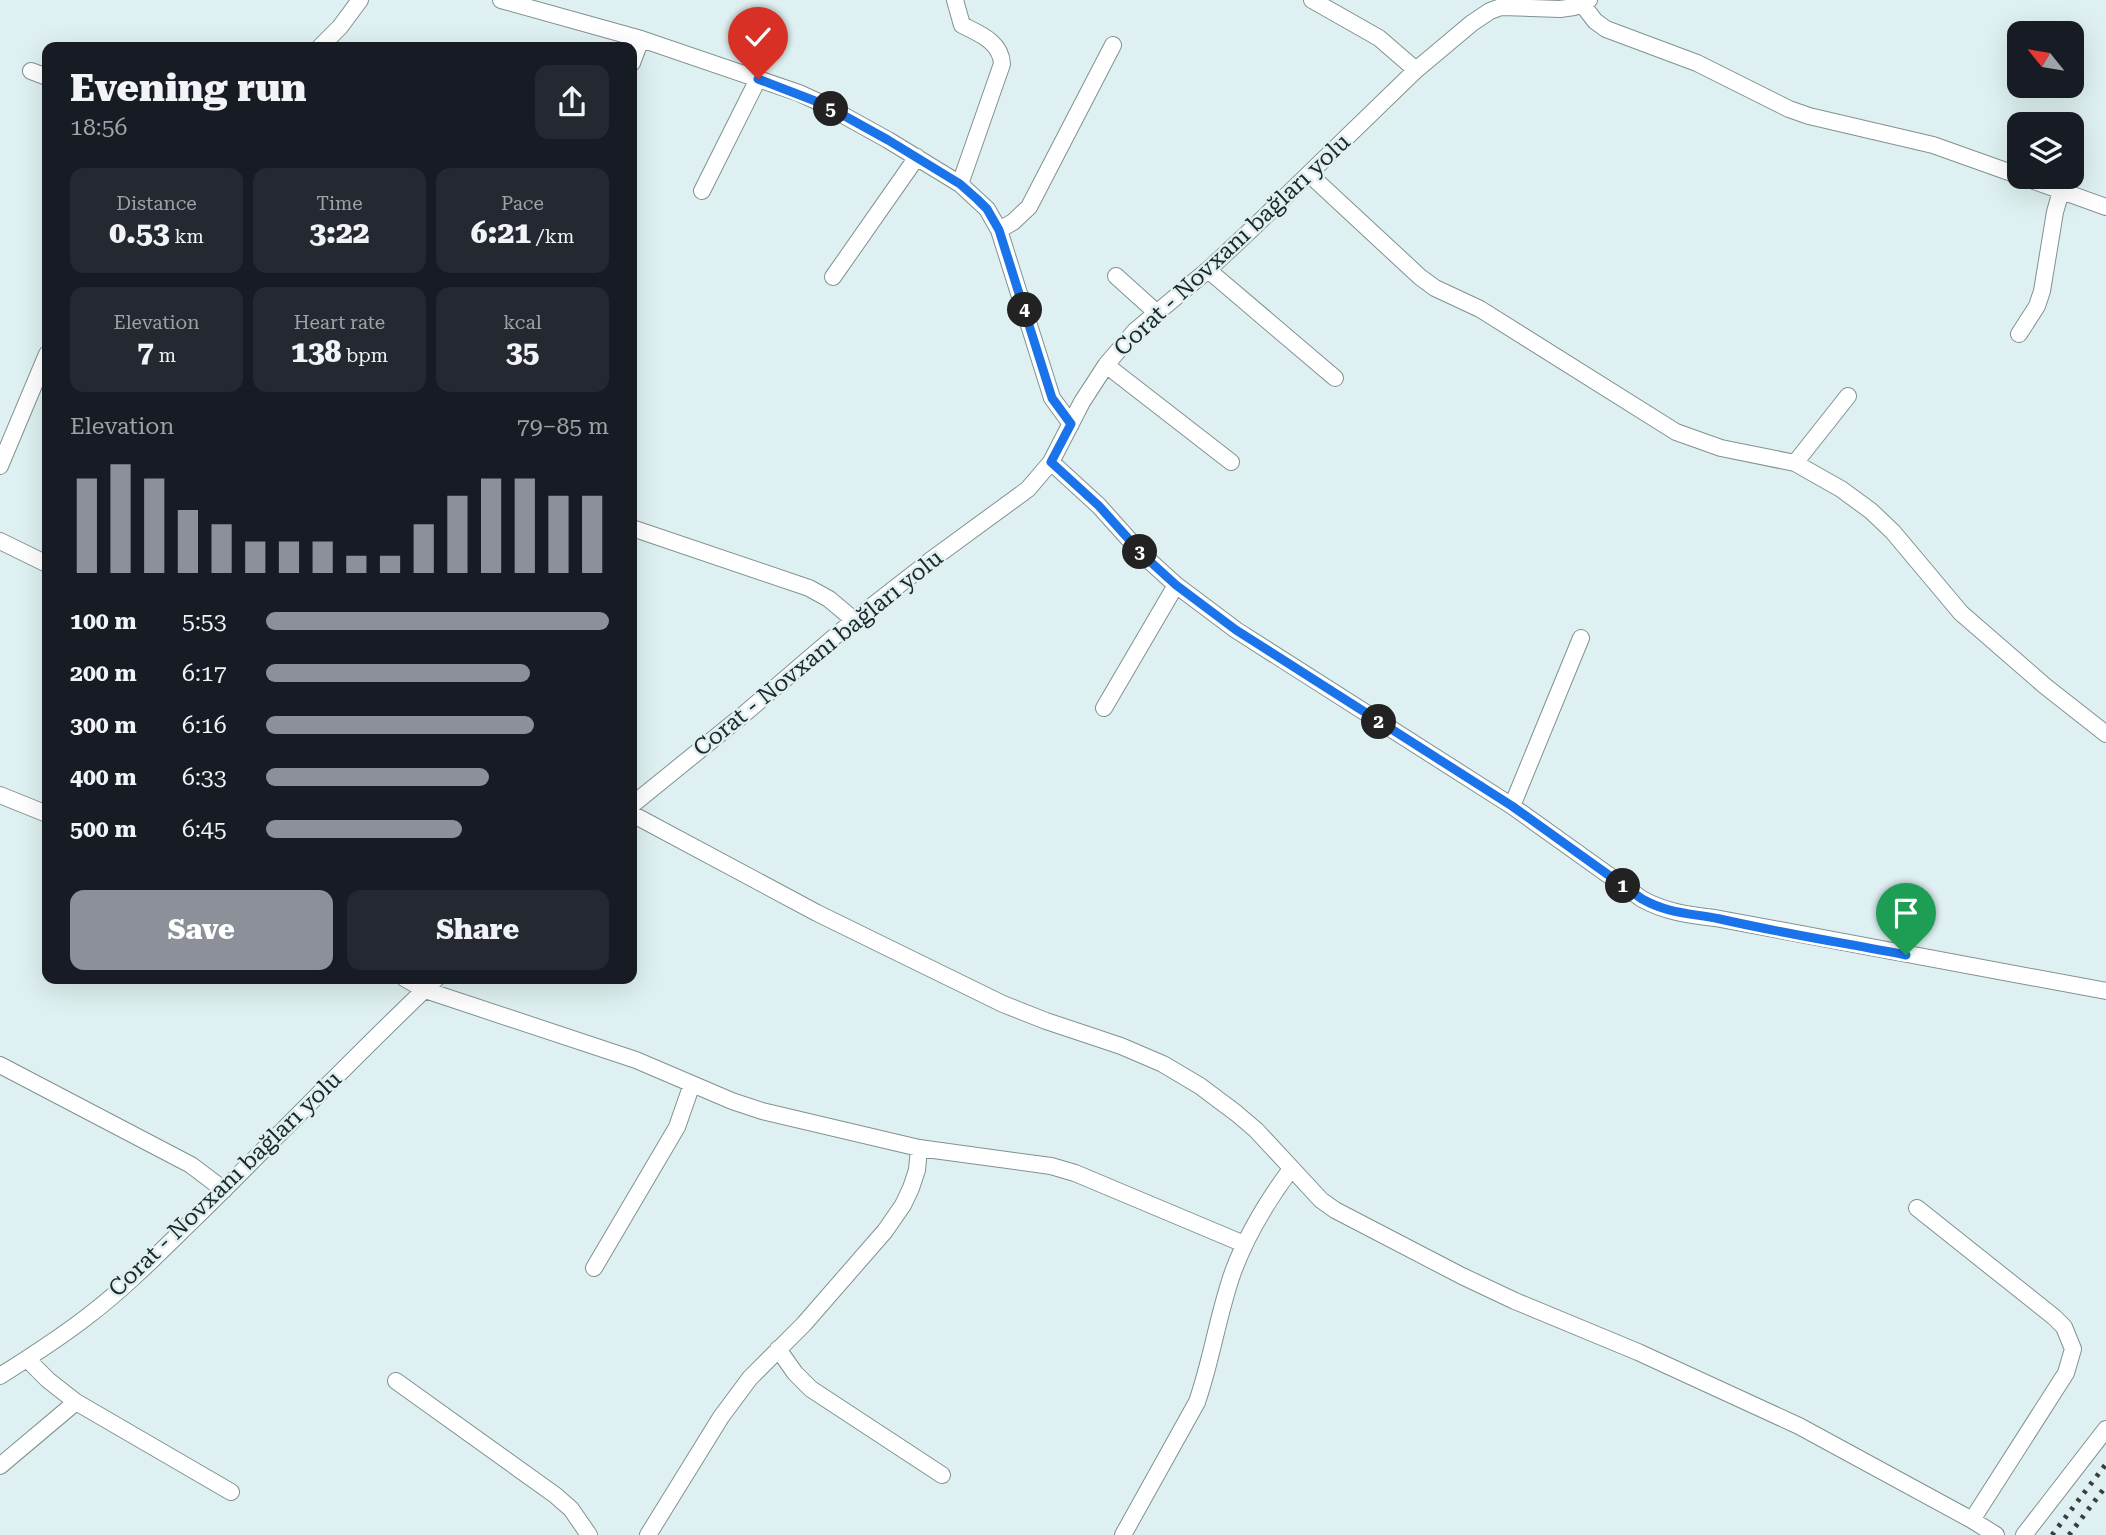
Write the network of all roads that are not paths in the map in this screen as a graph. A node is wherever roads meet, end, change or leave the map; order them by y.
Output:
1 (360, 0) edge
2 (501, 0) edge
3 (955, 0) edge
4 (1312, 0) edge
5 (1586, 2) edge
6 (1485, 6) edge
7 (641, 39) junction
8 (325, 42) edge
9 (1113, 46) dead end
10 (637, 49) edge
11 (1416, 70) junction
12 (31, 71) dead end
13 (42, 74) edge
14 (758, 79) junction
15 (917, 157) junction
16 (2007, 171) edge
17 (1309, 174) junction
18 (960, 184) junction
19 (2056, 189) edge
20 (702, 191) dead end
21 (2061, 191) junction
22 (2106, 207) edge
23 (999, 230) junction
24 (1208, 270) junction
25 (1116, 276) dead end
26 (833, 277) dead end
27 (1157, 313) junction
28 (2019, 334) dead end
29 (1106, 365) junction
30 (42, 366) edge
31 (1335, 378) dead end
32 (1848, 396) dead end
33 (1071, 424) junction
34 (1051, 462) junction
35 (1231, 462) dead end
36 (1795, 464) junction
37 (0, 466) edge
38 (637, 530) edge
39 (0, 541) edge
40 (42, 562) edge
41 (1176, 585) junction
42 (855, 620) junction
43 (1581, 638) dead end
44 (1104, 708) dead end
45 (2106, 734) edge
46 (0, 795) edge
47 (637, 801) edge
48 (1512, 806) junction
49 (42, 812) edge
50 (637, 817) edge
51 (431, 984) edge
52 (2106, 991) edge
53 (0, 1065) edge
54 (692, 1084) junction
55 (919, 1148) junction
56 (1292, 1168) junction
57 (224, 1190) junction
58 (1917, 1208) dead end
59 (1244, 1244) junction
60 (594, 1268) dead end
61 (778, 1349) junction
62 (27, 1359) junction
63 (0, 1376) edge
64 (396, 1381) dead end
65 (76, 1402) junction
66 (2106, 1429) edge
67 (0, 1466) edge
68 (942, 1475) dead end
69 (231, 1492) dead end
70 (1972, 1520) junction
71 (589, 1535) edge
72 (648, 1535) edge
73 (1123, 1535) edge
74 (1996, 1535) edge
75 (2024, 1535) edge

1 - 8 street
2 - 7 street
3 - 18 street
4 - 11 street
5 - 6 street, Corat - Novxanı bağları yolu
5 - 16 street
6 - 11 street, Corat - Novxanı bağları yolu
7 - 10 street
7 - 14 street
9 - 23 street
11 - 17 street, Corat - Novxanı bağları yolu
12 - 13 street
14 - 15 street
14 - 20 street
15 - 18 street
15 - 26 street
17 - 24 street, Corat - Novxanı bağları yolu
17 - 36 street
18 - 23 street
19 - 21 street
21 - 22 street
21 - 28 street
23 - 33 street
24 - 27 street, Corat - Novxanı bağları yolu
24 - 31 street
25 - 27 street
27 - 29 street, Corat - Novxanı bağları yolu
29 - 33 street, Corat - Novxanı bağları yolu
29 - 35 street
30 - 37 street
32 - 36 street
33 - 34 street, Corat - Novxanı bağları yolu
34 - 41 street
34 - 42 street, Corat - Novxanı bağları yolu
36 - 45 street
38 - 42 street
39 - 40 street
41 - 44 street
41 - 48 street
42 - 47 street, Corat - Novxanı bağları yolu
43 - 48 street
46 - 49 street
48 - 52 street
50 - 56 street
51 - 54 street
51 - 57 street, Corat - Novxanı bağları yolu
53 - 57 street
54 - 55 street
54 - 60 street
55 - 59 street
55 - 61 street
56 - 59 street
56 - 70 street
57 - 62 street, Corat - Novxanı bağları yolu
58 - 70 street
59 - 73 street
61 - 68 street
61 - 72 street
62 - 63 street, Corat - Novxanı bağları yolu
62 - 65 street
64 - 71 street
65 - 67 street
65 - 69 street
66 - 75 street
70 - 74 street

